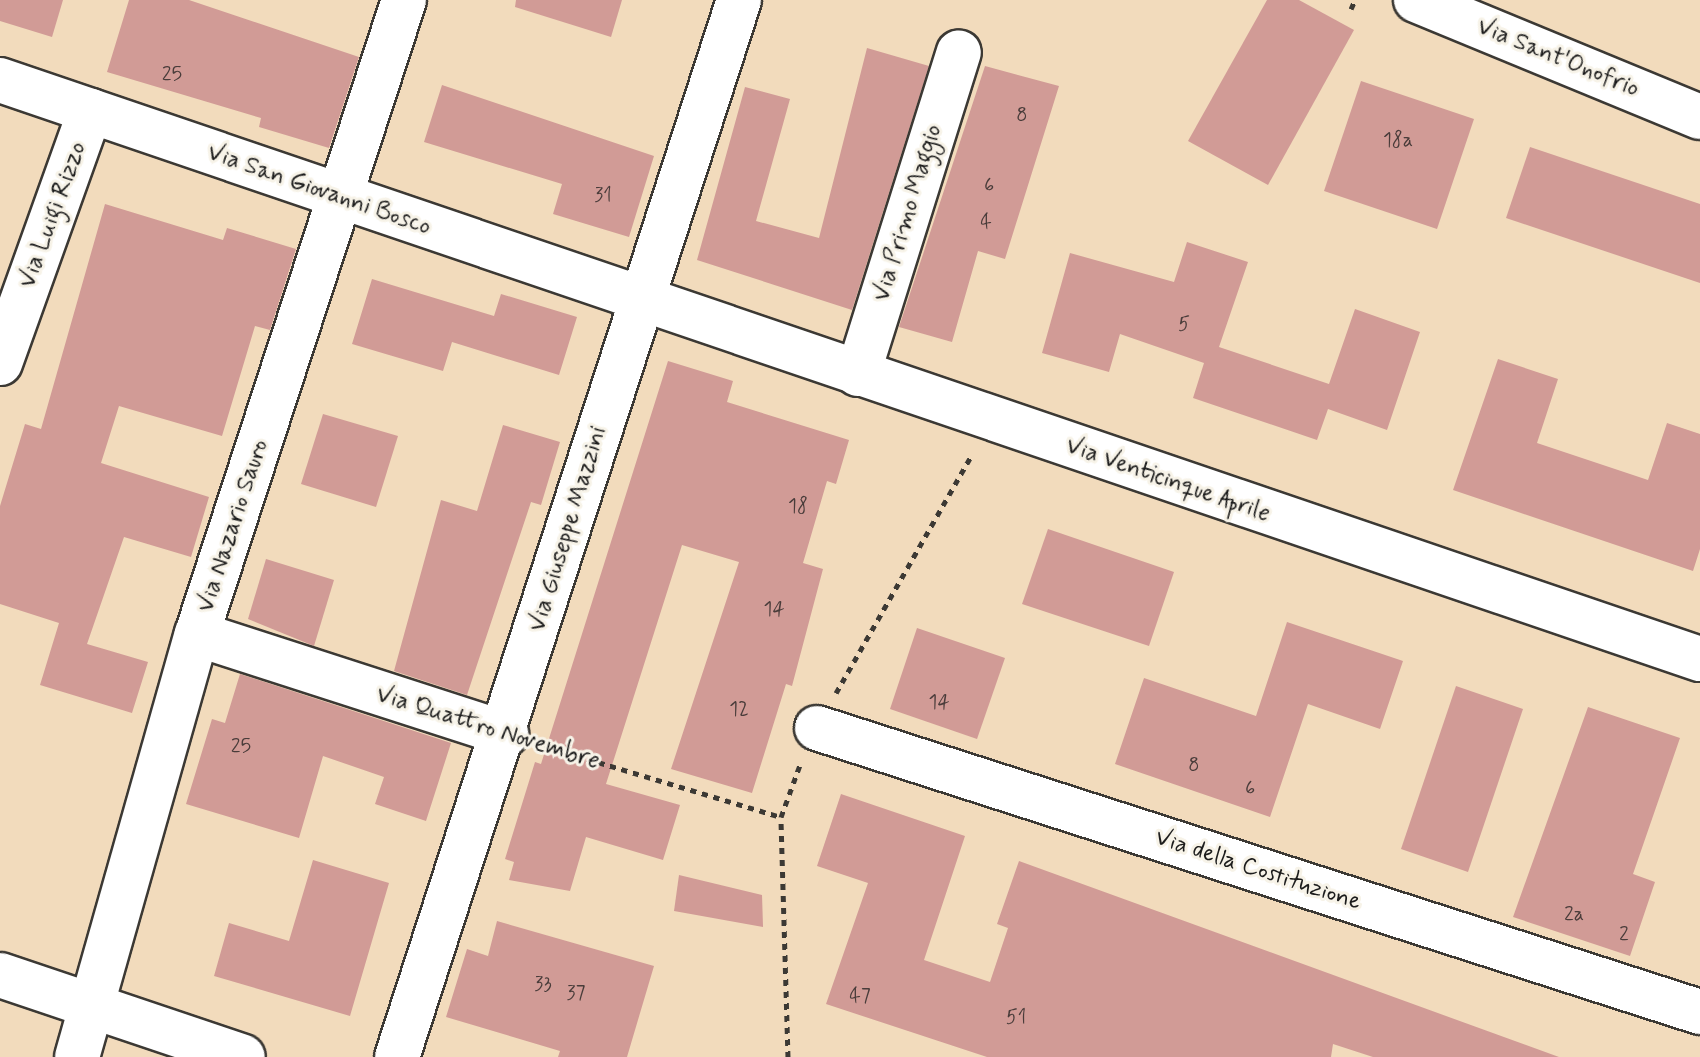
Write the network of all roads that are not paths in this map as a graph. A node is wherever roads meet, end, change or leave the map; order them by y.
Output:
1 (404, 0) edge
2 (739, 0) edge
3 (1416, 0) edge
4 (959, 52) dead end
5 (0, 80) edge
6 (90, 111) junction
7 (1700, 117) edge
8 (338, 199) junction
9 (638, 298) junction
10 (0, 363) edge
11 (858, 374) junction
12 (197, 634) junction
13 (1700, 659) edge
14 (817, 728) dead end
15 (506, 734) junction
16 (0, 975) edge
17 (90, 1006) junction
18 (1700, 1012) edge
19 (77, 1057) edge
20 (243, 1057) edge
21 (397, 1057) edge

1 - 8 street, Via Nazario Sauro
2 - 9 street, Via Giuseppe Mazzini
3 - 7 street, Via Sant'Onofrio
4 - 11 street, Via Primo Maggio
5 - 6 street, Via San Giovanni Bosco
6 - 8 street, Via San Giovanni Bosco
6 - 10 street, Via Luigi Rizzo
8 - 9 street, Via San Giovanni Bosco
8 - 12 street, Via Nazario Sauro
9 - 11 street, Via Venticinque Aprile
9 - 15 street, Via Giuseppe Mazzini
11 - 13 street, Via Venticinque Aprile
12 - 15 street, Via Quattro Novembre
12 - 17 street, Via Nazario Sauro
14 - 18 street, Via della Costituzione
15 - 21 street, Via Giuseppe Mazzini
16 - 17 street
17 - 19 street, Via Nazario Sauro
17 - 20 street

